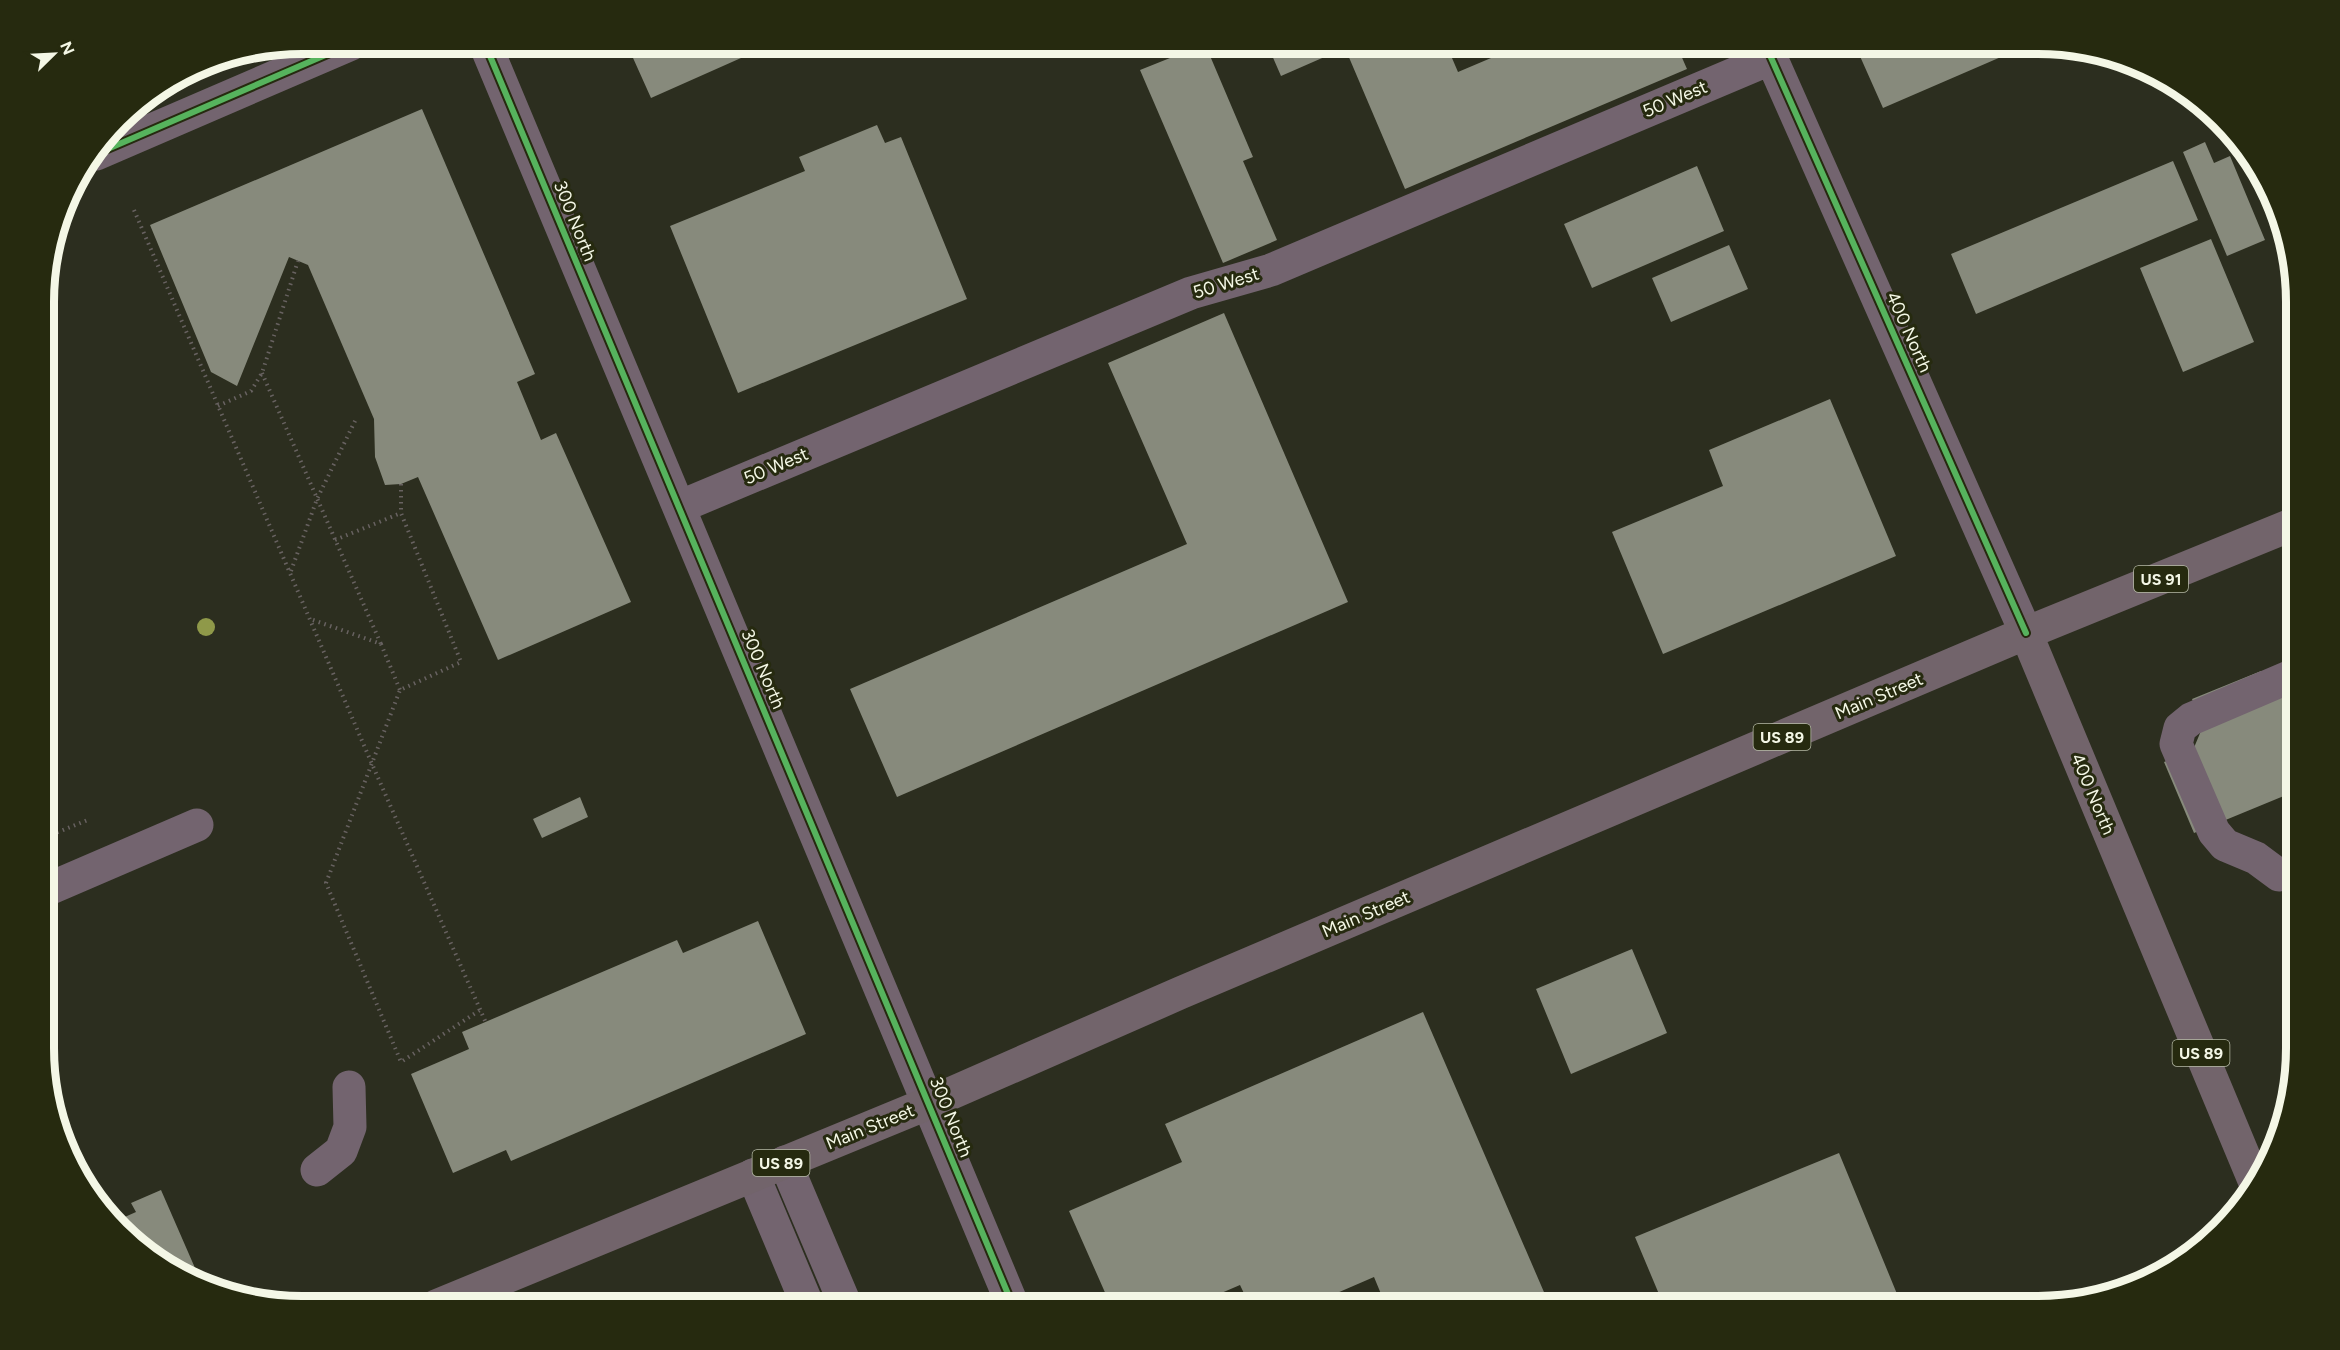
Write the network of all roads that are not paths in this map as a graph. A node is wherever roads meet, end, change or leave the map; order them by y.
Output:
1 (328, 54) edge
2 (489, 54) edge
3 (1761, 54) edge
4 (1769, 54) edge
5 (106, 150) edge
6 (679, 507) junction
7 (2286, 527) edge
8 (2026, 633) junction
9 (2286, 678) edge
10 (197, 825) dead end
11 (2279, 875) dead end
12 (54, 887) edge
13 (350, 1087) dead end
14 (929, 1103) junction
15 (785, 1162) junction
16 (317, 1170) dead end
17 (2252, 1174) edge
18 (753, 1175) junction
19 (460, 1296) edge
20 (804, 1296) edge
21 (842, 1296) edge
22 (1009, 1296) edge

1 - 5 street
2 - 6 street, 300 North
3 - 6 street, 50 West
4 - 8 street, 400 North
6 - 14 street, 300 North
7 - 8 main road, Main Street / US 91
8 - 14 main road, Main Street / US 89
8 - 17 main road, 400 North / US 89
9 - 11 street
10 - 12 street
13 - 16 street
14 - 15 main road, Main Street / US 89
14 - 22 street, 300 North
15 - 18 main road, Main Street / US 89
15 - 21 street
18 - 19 main road, Main Street / US 89
18 - 20 street

